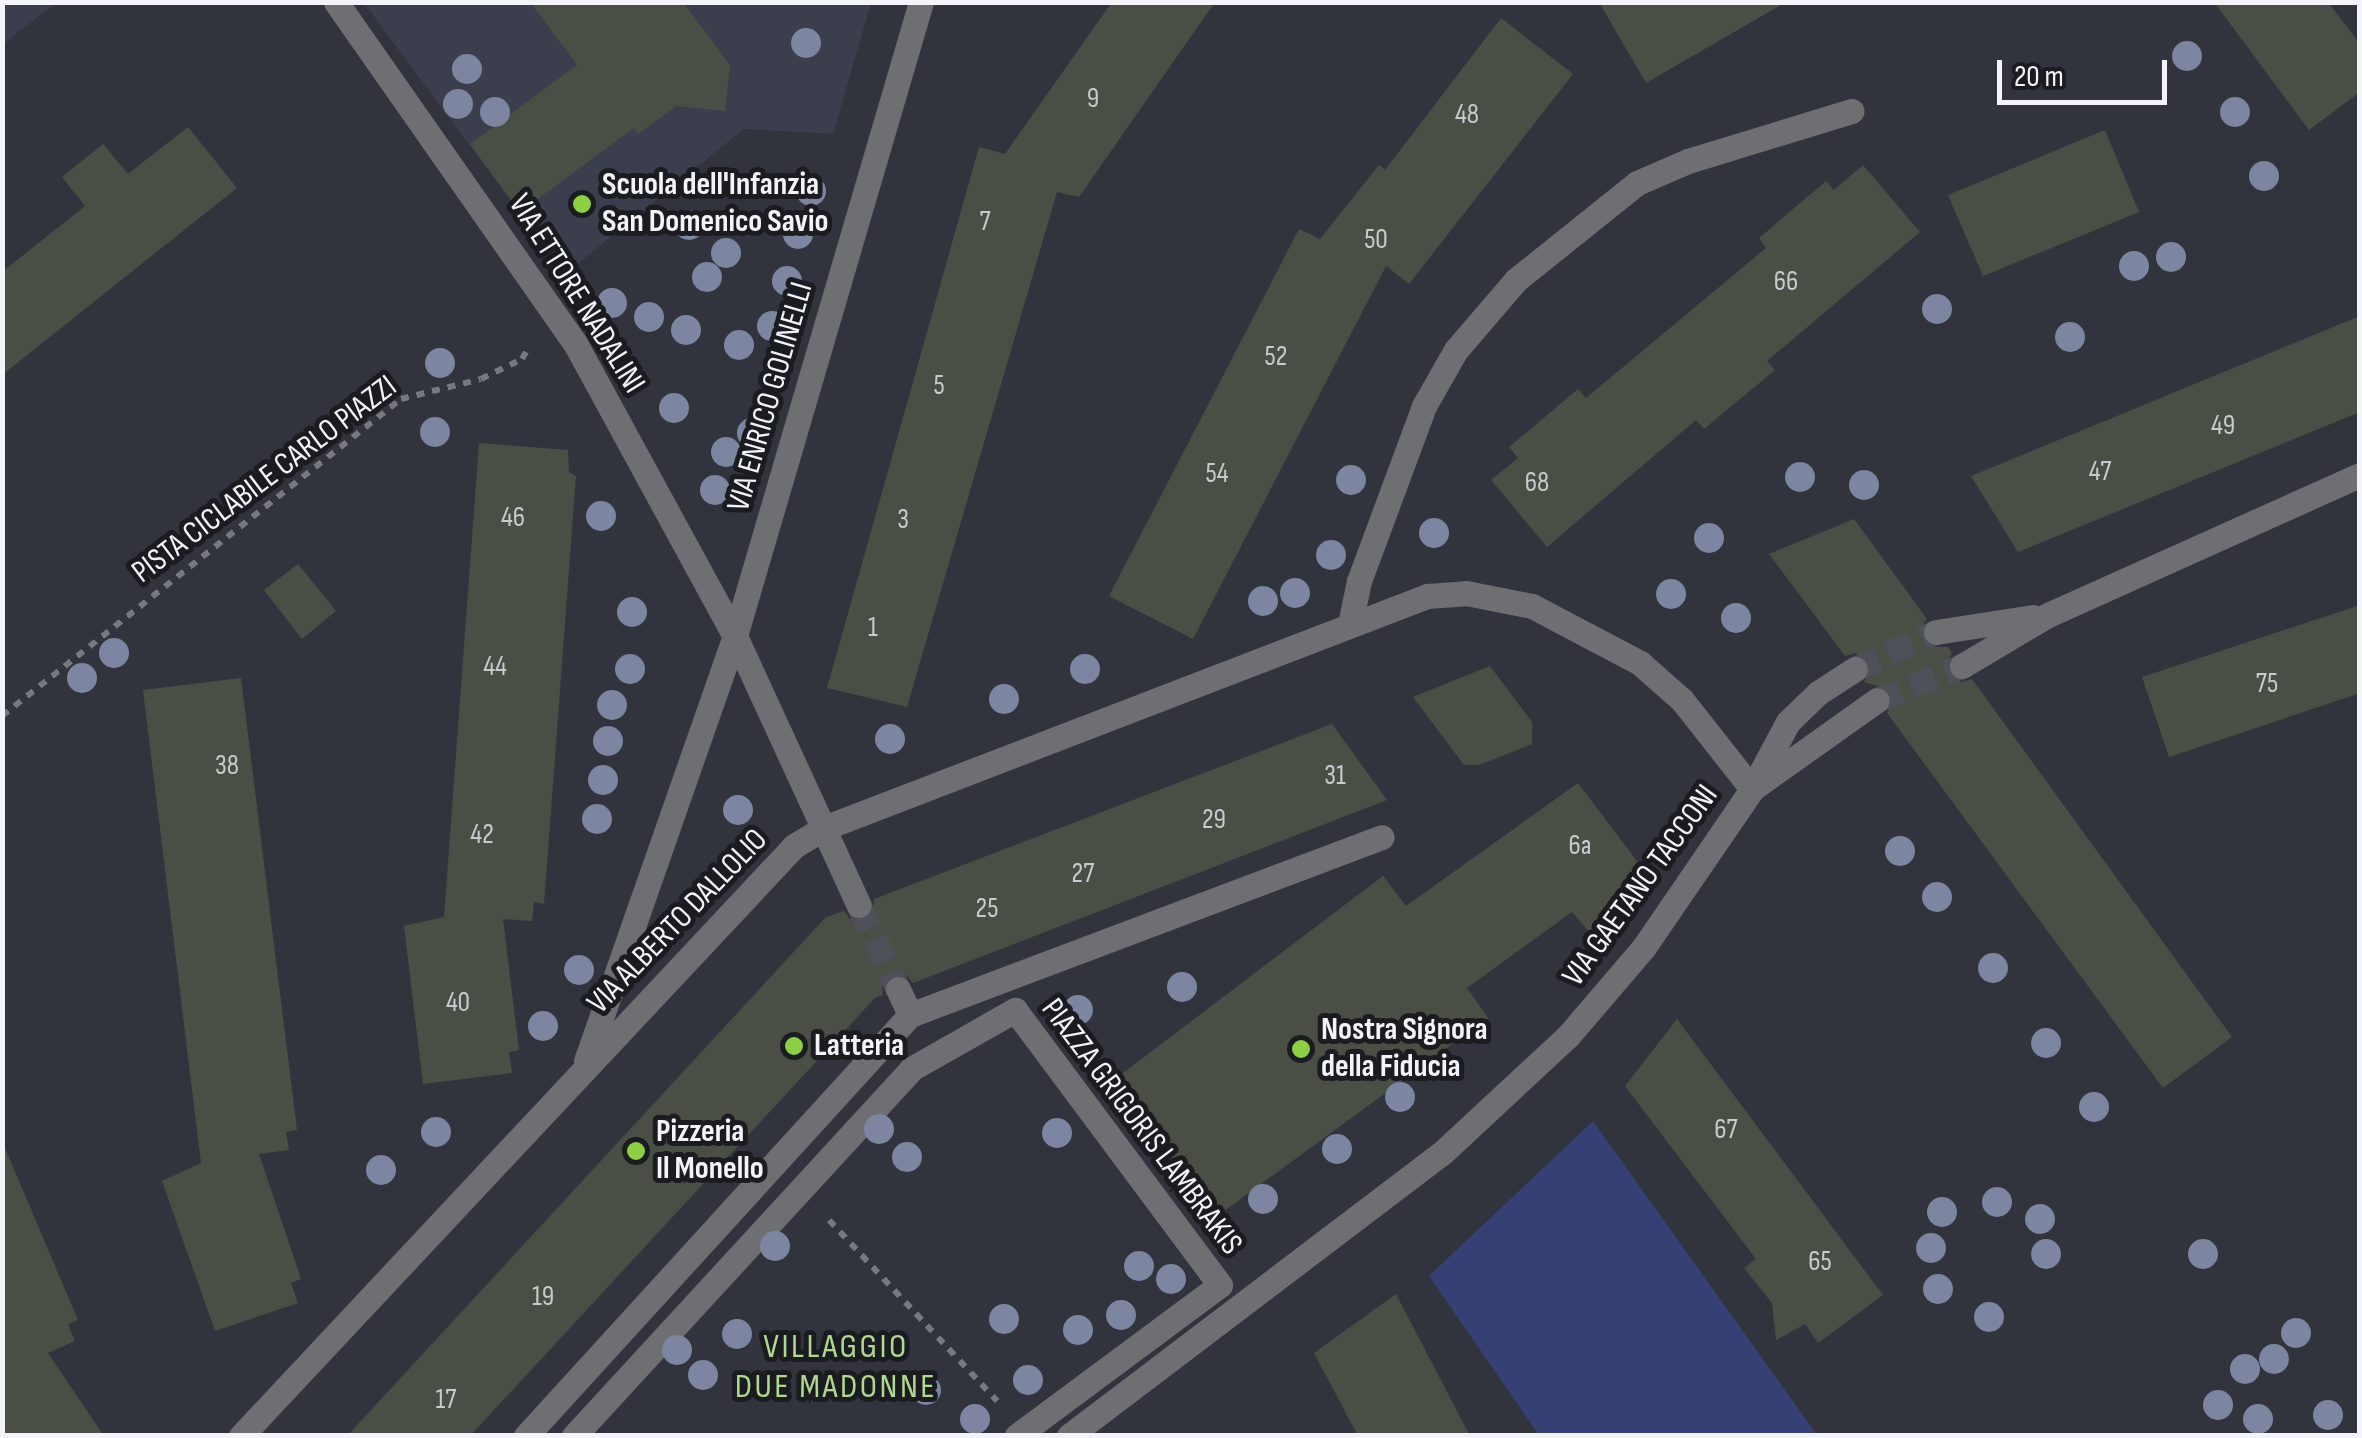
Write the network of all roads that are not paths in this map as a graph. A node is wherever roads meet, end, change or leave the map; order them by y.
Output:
1 (336, 2) edge
2 (921, 2) edge
3 (1852, 111) dead end
4 (2360, 475) edge
5 (2048, 614) junction
6 (1350, 624) junction
7 (1936, 632) tunnel mouth
8 (735, 636) junction
9 (1962, 666) tunnel mouth
10 (1855, 669) tunnel mouth
11 (1878, 700) tunnel mouth
12 (1752, 789) junction
13 (824, 828) junction
14 (1382, 838) dead end
15 (859, 905) tunnel mouth
16 (898, 989) tunnel mouth
17 (910, 1015) junction
18 (584, 1069) junction
19 (1021, 1433) edge
20 (240, 1436) edge
21 (526, 1436) edge
22 (574, 1436) edge
23 (1069, 1436) edge

1 - 8 street, VIA ETTORE NADALINI
2 - 8 street, VIA ENRICO GOLINELLI
3 - 6 street
4 - 5 street
5 - 7 street
5 - 9 street
6 - 12 street, VIA ALBERTO DALLOLIO
6 - 13 street, VIA ALBERTO DALLOLIO
8 - 13 street
8 - 18 street, VIA ENRICO GOLINELLI
10 - 12 street, VIA GAETANO TACCONI
11 - 12 street, VIA GAETANO TACCONI
12 - 23 street, VIA GAETANO TACCONI
13 - 15 street
13 - 18 street, VIA ALBERTO DALLOLIO
14 - 17 street, PIAZZA GRIGORIS LAMBRAKIS
16 - 17 street
17 - 21 street, PIAZZA GRIGORIS LAMBRAKIS
18 - 20 street, VIA ALBERTO DALLOLIO
19 - 22 street, PIAZZA GRIGORIS LAMBRAKIS

